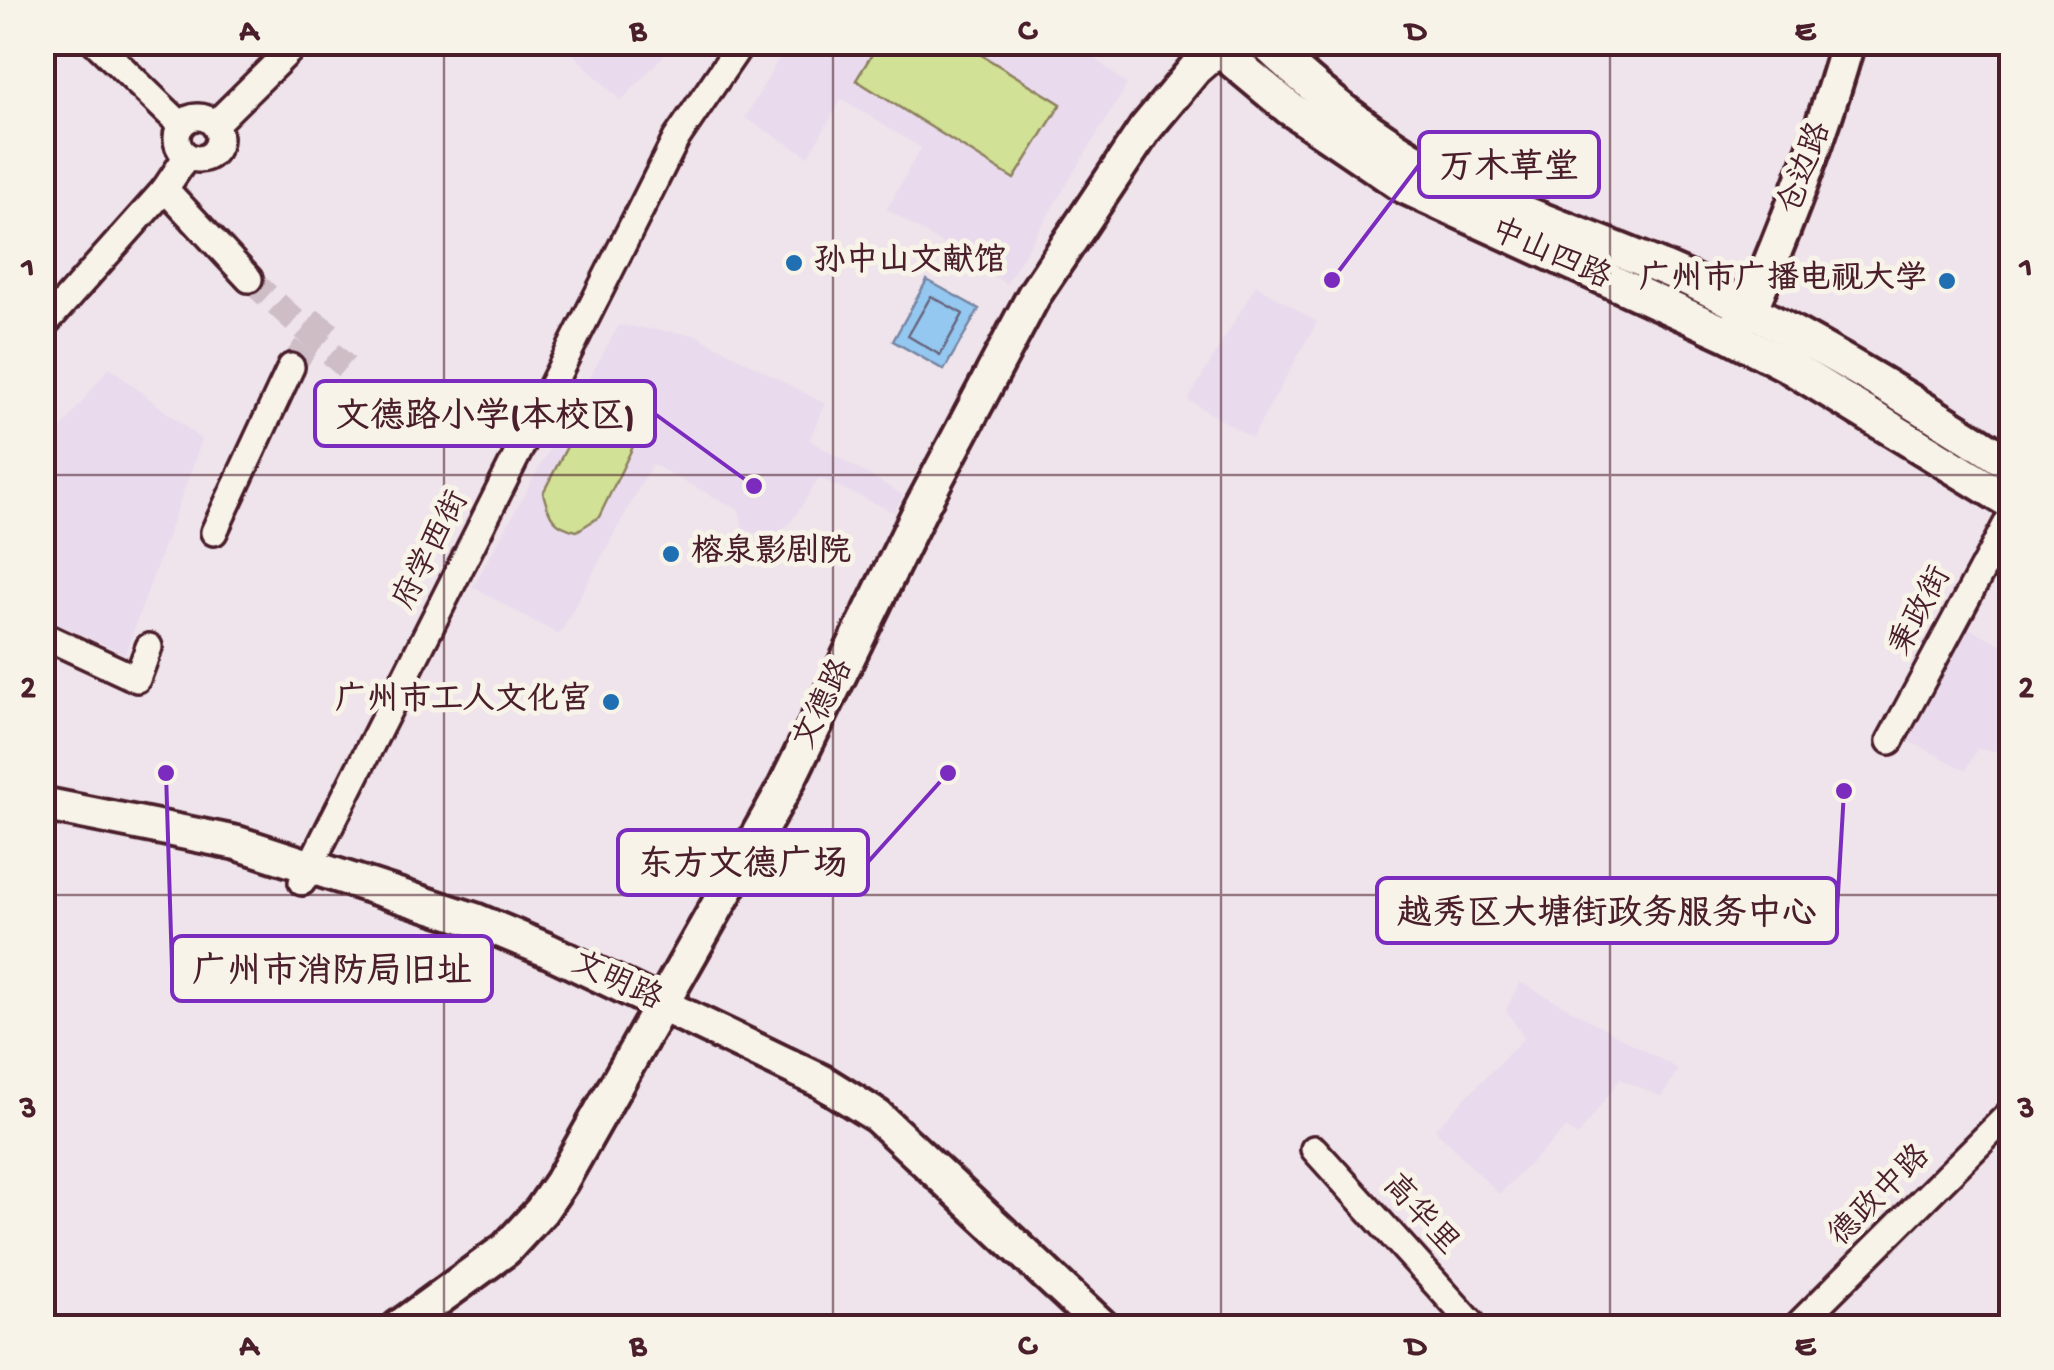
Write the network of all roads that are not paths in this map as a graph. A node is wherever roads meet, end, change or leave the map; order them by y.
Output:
1 (95, 42) edge
2 (298, 42) edge
3 (742, 42) edge
4 (1264, 42) edge
5 (1825, 42) edge
6 (1848, 42) edge
7 (1226, 47) edge
8 (215, 124) junction
9 (181, 125) junction
10 (187, 156) junction
11 (165, 189) junction
12 (249, 279) tunnel mouth
13 (1737, 315) junction
14 (42, 327) edge
15 (291, 367) tunnel mouth
16 (2012, 465) edge
17 (2012, 503) edge
18 (2012, 514) edge
19 (214, 532) dead end
20 (42, 635) edge
21 (148, 647) dead end
22 (1890, 741) dead end
23 (42, 804) edge
24 (42, 824) edge
25 (306, 873) junction
26 (666, 1018) junction
27 (2012, 1111) edge
28 (1314, 1149) dead end
29 (398, 1328) edge
30 (430, 1328) edge
31 (1079, 1328) edge
32 (1104, 1328) edge
33 (1476, 1328) edge
34 (1796, 1328) edge

1 - 9 street
2 - 8 street
3 - 25 street, 府学西街
4 - 13 main road, 中山四路
5 - 13 main road, 仓边路
6 - 13 main road, 仓边路
7 - 13 main road, 中山四路
7 - 26 main road, 文德路
8 - 9 street
8 - 10 street
9 - 10 street
10 - 11 street
11 - 12 street
11 - 14 street
13 - 16 main road, 中山四路
13 - 17 main road, 中山四路
15 - 19 street
18 - 22 street, 秉政街
20 - 21 street
23 - 25 main road, 文明路
24 - 25 main road, 文明路
25 - 26 main road, 文明路
26 - 29 main road, 文德路
26 - 30 main road, 文德路
26 - 31 main road, 文明路
26 - 32 main road, 文明路
27 - 34 street, 德政中路
28 - 33 street, 高华里

